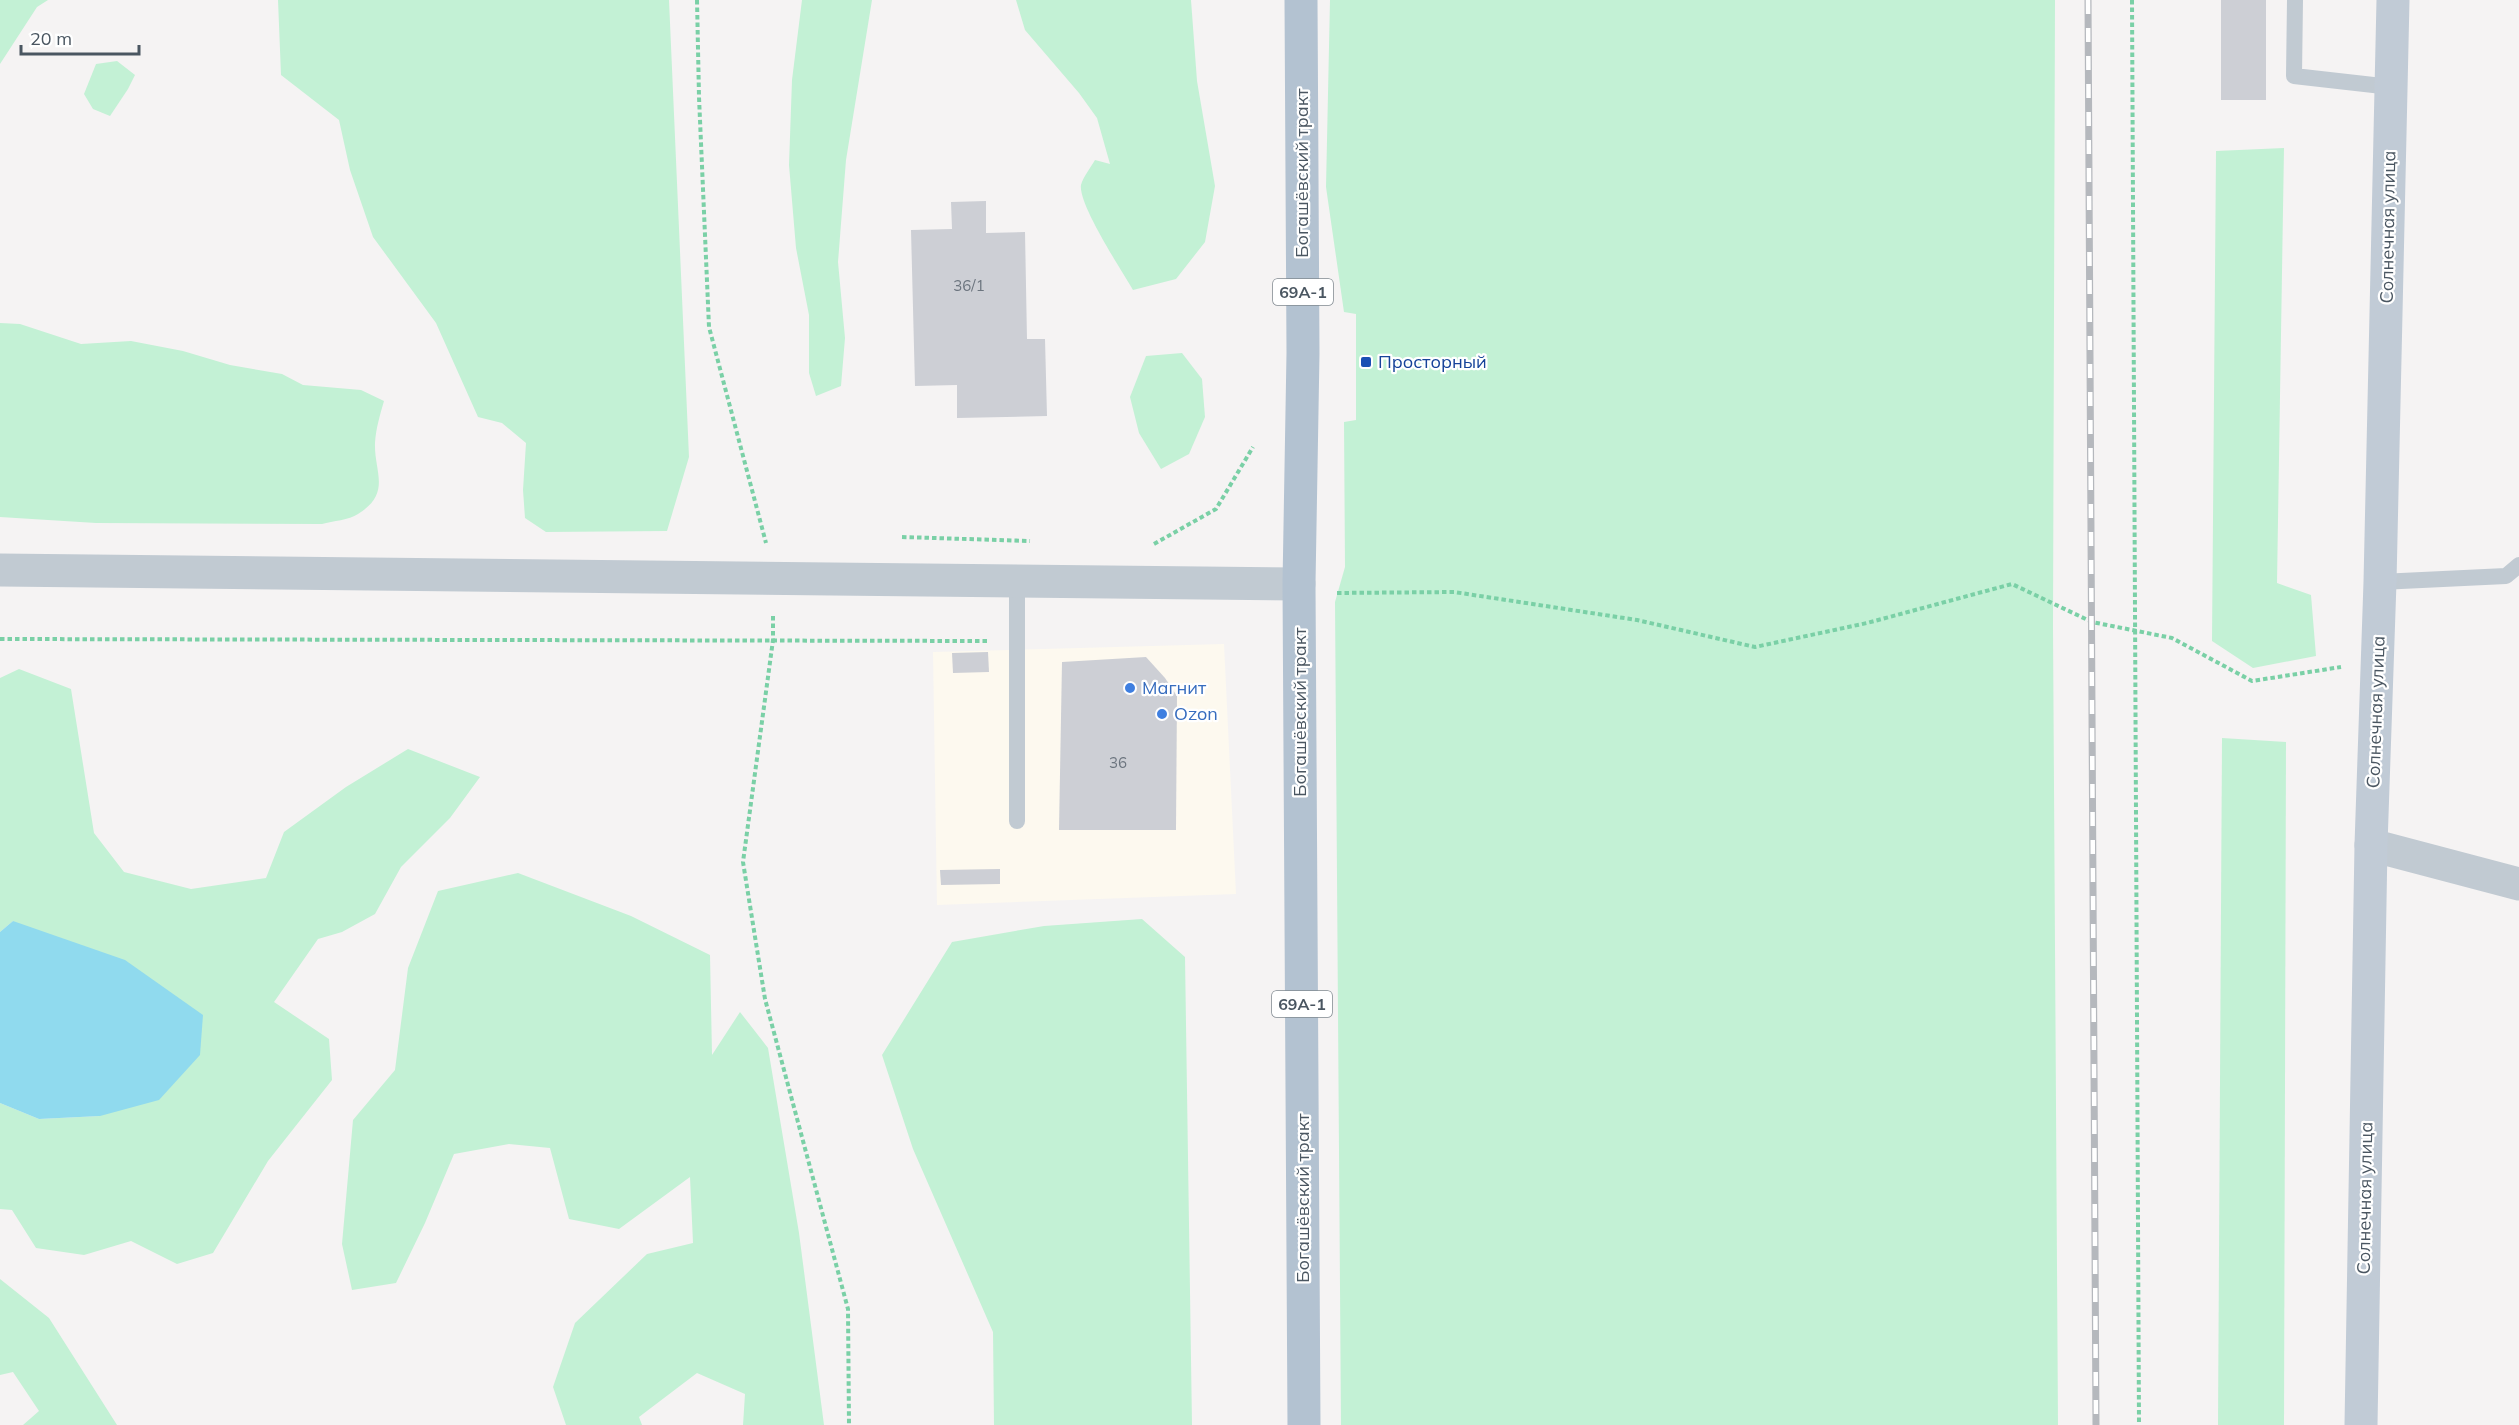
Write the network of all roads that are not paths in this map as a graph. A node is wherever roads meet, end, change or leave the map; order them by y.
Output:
1 (1300, 0) edge
2 (2295, 0) edge
3 (2393, 0) edge
4 (2391, 87) junction
5 (2519, 565) edge
6 (0, 570) edge
7 (1017, 582) junction
8 (2380, 582) junction
9 (1299, 584) junction
10 (1017, 821) dead end
11 (2371, 844) junction
12 (2519, 884) edge
13 (1304, 1425) edge
14 (2361, 1425) edge

1 - 9 main road, Богашёвский тракт / 69А-1
2 - 4 lane
3 - 4 street, Солнечная улица
4 - 8 street, Солнечная улица
5 - 8 lane
6 - 7 street
7 - 9 street
7 - 10 lane
8 - 11 street, Солнечная улица
9 - 13 main road, Богашёвский тракт / 69А-1
11 - 12 street
11 - 14 street, Солнечная улица

